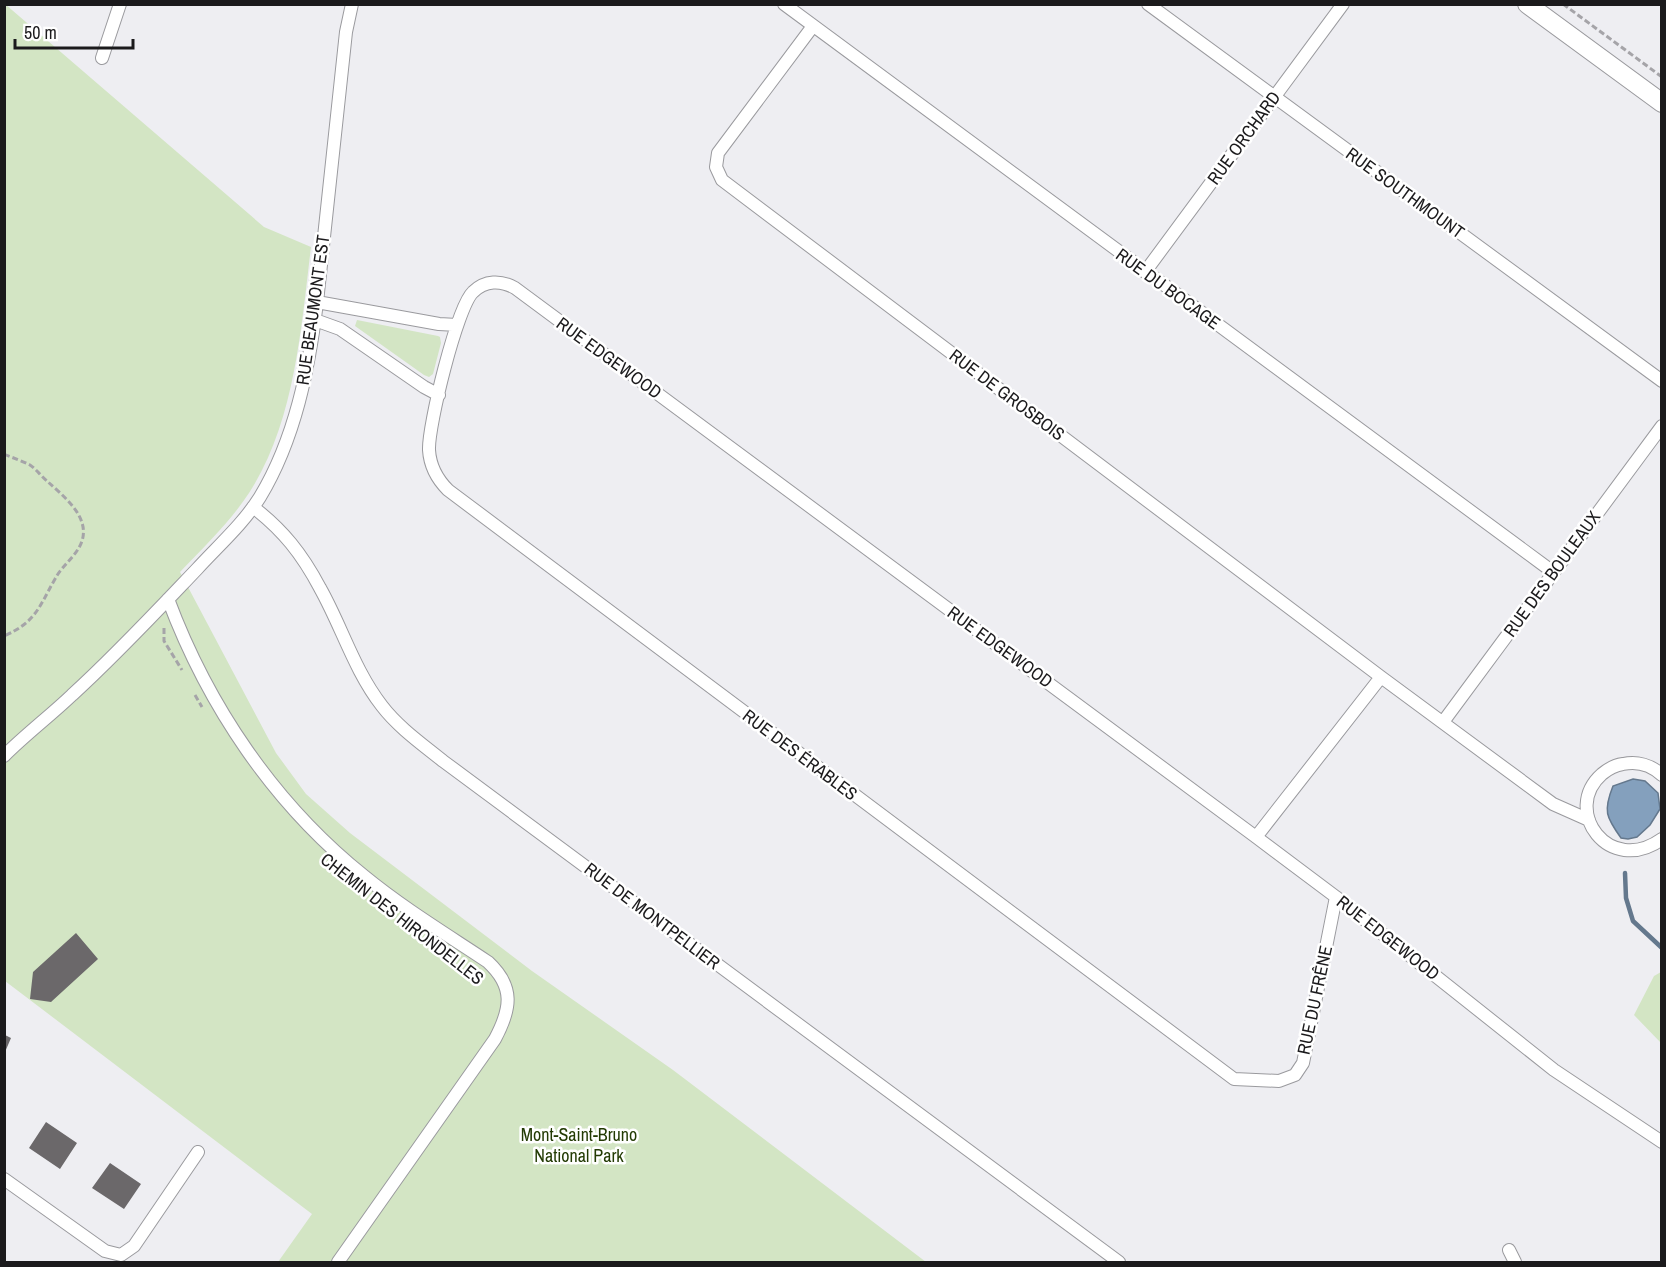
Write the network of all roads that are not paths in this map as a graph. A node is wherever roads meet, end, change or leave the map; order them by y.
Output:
1 (120, 4) edge
2 (352, 4) edge
3 (784, 4) edge
4 (1148, 4) edge
5 (1343, 4) edge
6 (1527, 4) edge
7 (813, 26) junction
8 (102, 58) dead end
9 (1275, 97) junction
10 (1662, 103) edge
11 (1146, 272) junction
12 (317, 302) junction
13 (315, 320) junction
14 (457, 325) junction
15 (1662, 381) edge
16 (439, 395) junction
17 (1662, 426) edge
18 (253, 507) junction
19 (1553, 572) junction
20 (168, 599) junction
21 (1381, 676) junction
22 (1443, 722) junction
23 (4, 756) edge
24 (1662, 775) edge
25 (1588, 820) junction
26 (1257, 837) junction
27 (1662, 839) edge
28 (1336, 897) junction
29 (1234, 1079) joint
30 (1662, 1142) edge
31 (198, 1152) dead end
32 (4, 1179) edge
33 (1509, 1250) dead end
34 (338, 1263) edge
35 (1119, 1263) edge
36 (1515, 1263) edge

1 - 8 street
2 - 12 street, RUE BEAUMONT EST
3 - 7 street, RUE DU BOCAGE
4 - 9 street, RUE SOUTHMOUNT
5 - 9 street, RUE ORCHARD
6 - 10 street
7 - 11 street, RUE DU BOCAGE
7 - 21 street, RUE DE GROSBOIS
9 - 11 street, RUE ORCHARD
9 - 15 street, RUE SOUTHMOUNT
11 - 19 street, RUE DU BOCAGE
12 - 13 street, RUE BEAUMONT EST
12 - 14 street
13 - 16 street
13 - 18 street, RUE BEAUMONT EST
14 - 16 street, RUE DES ÉRABLES
14 - 26 street, RUE EDGEWOOD
16 - 29 street, RUE DES ÉRABLES
17 - 19 street, RUE DES BOULEAUX
18 - 20 street, RUE BEAUMONT EST
18 - 35 street, RUE DE MONTPELLIER
19 - 22 street, RUE DES BOULEAUX
20 - 23 street, RUE BEAUMONT EST
20 - 34 street, CHEMIN DES HIRONDELLES
21 - 22 street, RUE DE GROSBOIS
21 - 26 street
22 - 25 street, RUE DE GROSBOIS
24 - 25 street
25 - 27 street
26 - 28 street, RUE EDGEWOOD
28 - 29 street, RUE DU FRÊNE
28 - 30 street, RUE EDGEWOOD
31 - 32 street
33 - 36 street

